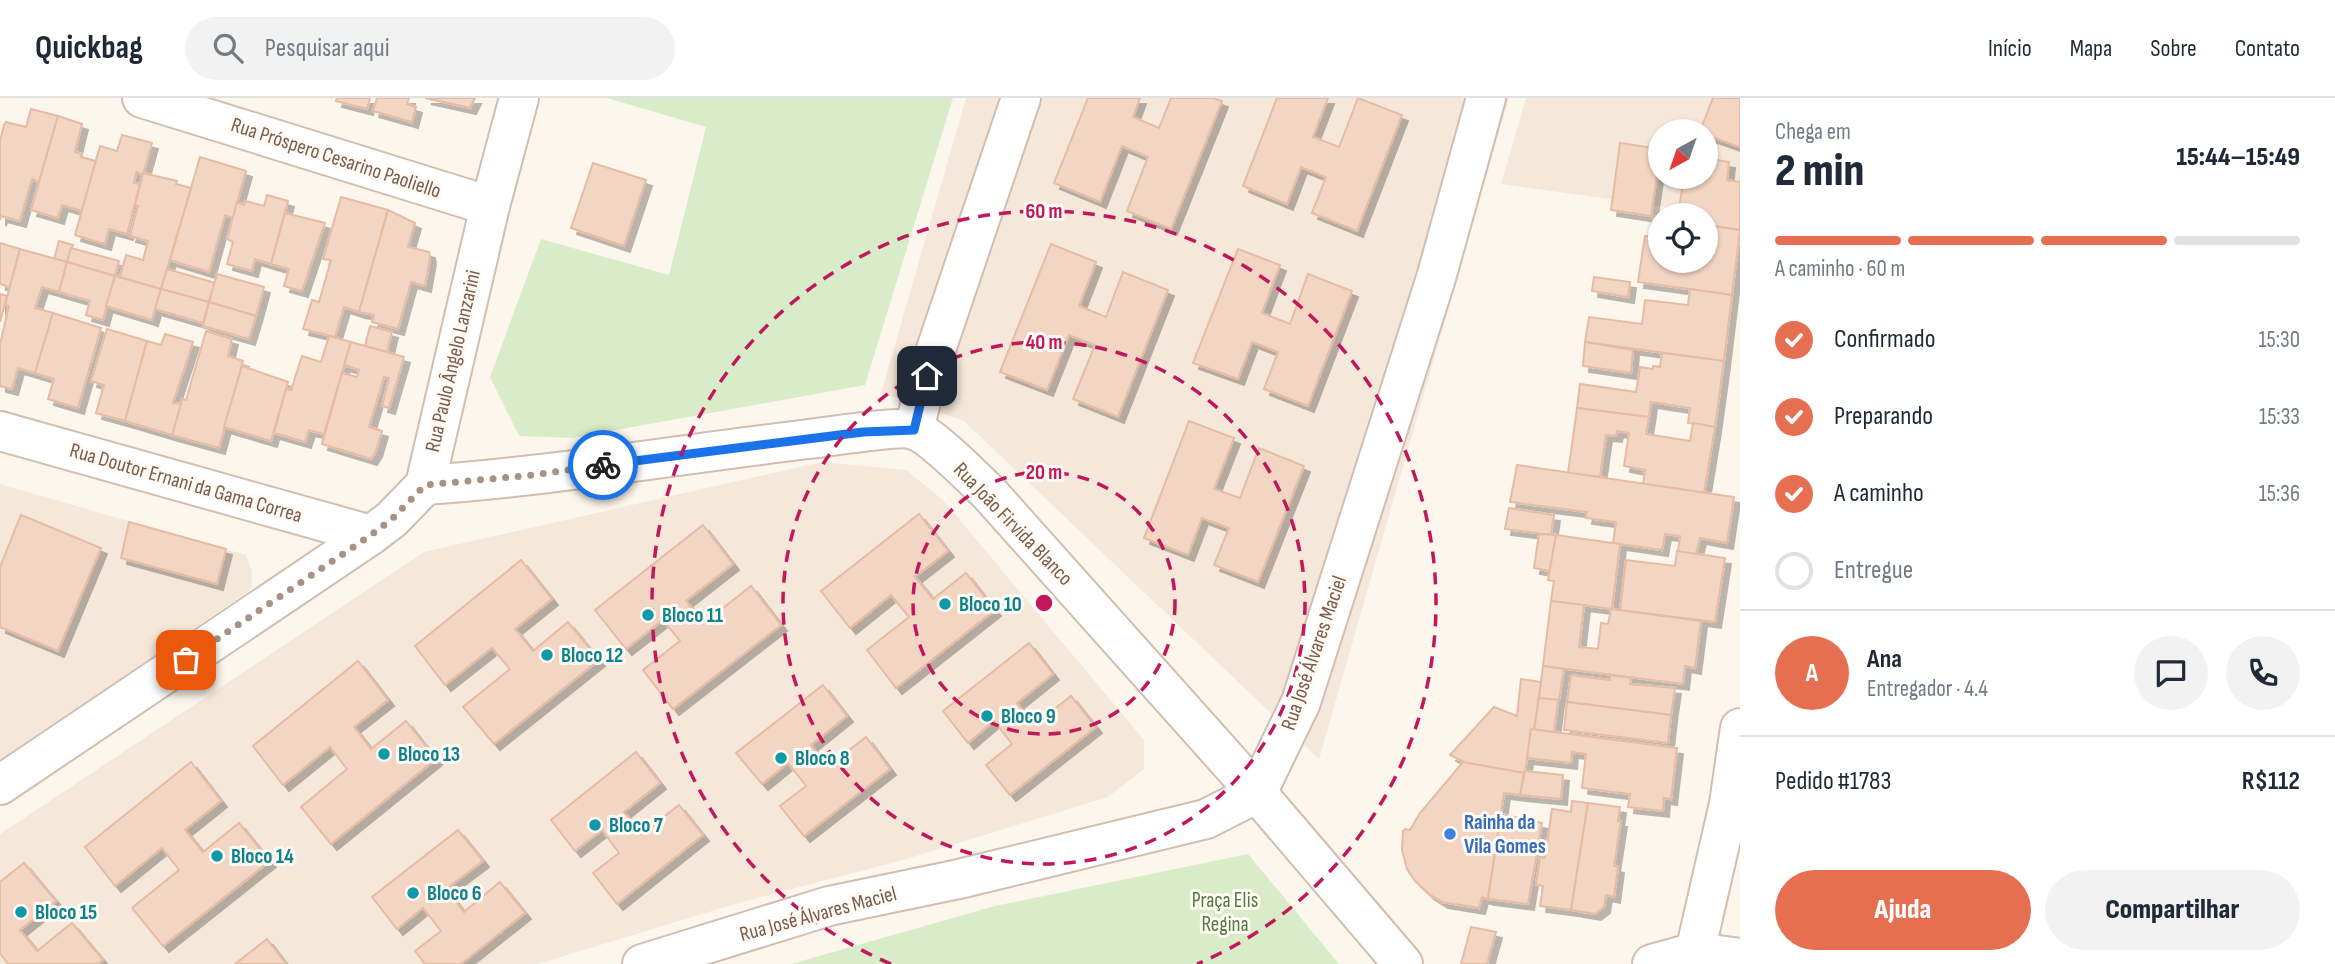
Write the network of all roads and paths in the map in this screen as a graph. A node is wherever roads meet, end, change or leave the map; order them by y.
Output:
1 (142, 98) edge
2 (519, 98) edge
3 (1021, 98) edge
4 (1486, 98) edge
5 (490, 206) junction
6 (914, 430) junction
7 (0, 431) edge
8 (425, 485) junction
9 (371, 535) junction
10 (1740, 728) edge
11 (0, 785) edge
12 (1258, 793) junction
13 (1695, 952) junction
14 (1740, 958) edge
15 (642, 964) edge
16 (1403, 964) edge
17 (1652, 964) edge

1 - 5 street, Rua Próspero Cesarino Paoliello
2 - 5 street, Rua Paulo Ângelo Lanzarini
3 - 6 street
4 - 12 street, Rua José Álvares Maciel
5 - 8 street, Rua Paulo Ângelo Lanzarini
6 - 8 street
6 - 12 street, Rua João Firvida Blanco
7 - 9 street, Rua Doutor Ernani da Gama Correa
8 - 9 street
9 - 11 street
10 - 13 street
12 - 15 street, Rua José Álvares Maciel
12 - 16 street, Rua João Firvida Blanco
13 - 14 street
13 - 17 street

